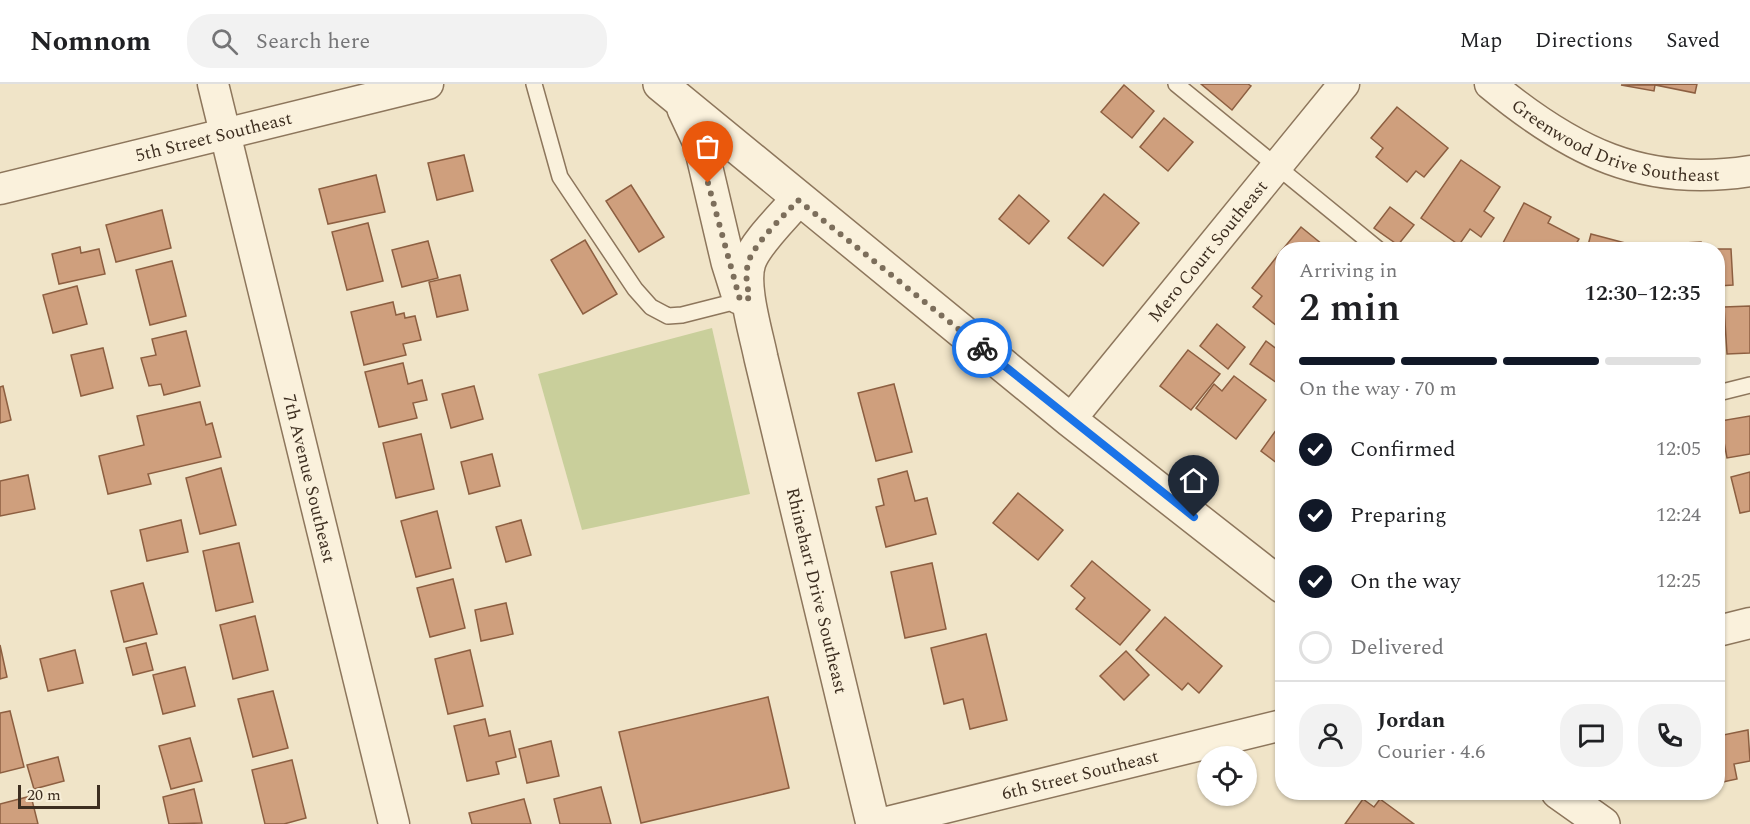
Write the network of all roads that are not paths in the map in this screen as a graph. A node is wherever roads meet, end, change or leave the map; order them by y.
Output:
1 (213, 84) edge
2 (428, 84) edge
3 (534, 84) edge
4 (1176, 84) edge
5 (1344, 84) edge
6 (1490, 84) edge
7 (670, 92) edge
8 (227, 134) junction
9 (1276, 166) junction
10 (1750, 171) edge
11 (0, 189) edge
12 (798, 200) junction
13 (1369, 242) edge
14 (745, 299) junction
15 (1750, 385) edge
16 (1725, 391) edge
17 (1070, 420) junction
18 (1275, 581) edge
19 (1750, 623) edge
20 (1725, 629) edge
21 (1275, 727) edge
22 (1569, 800) edge
23 (394, 824) edge
24 (873, 824) edge
25 (879, 824) edge
26 (1603, 824) edge

1 - 8 street, 7th Avenue Southeast
2 - 8 street, 5th Street Southeast
3 - 14 lane
4 - 9 lane
5 - 9 street, Mero Court Southeast
6 - 10 street, Greenwood Drive Southeast
7 - 12 street
7 - 14 street, Rhinehart Drive Southeast
8 - 11 street, 5th Street Southeast
8 - 23 street, 7th Avenue Southeast
9 - 13 lane
9 - 17 street, Mero Court Southeast
12 - 14 street, Rhinehart Drive Southeast
12 - 17 street
14 - 24 street, Rhinehart Drive Southeast
15 - 16 lane
17 - 18 street
19 - 20 street
21 - 25 street, 6th Street Southeast
22 - 26 street

